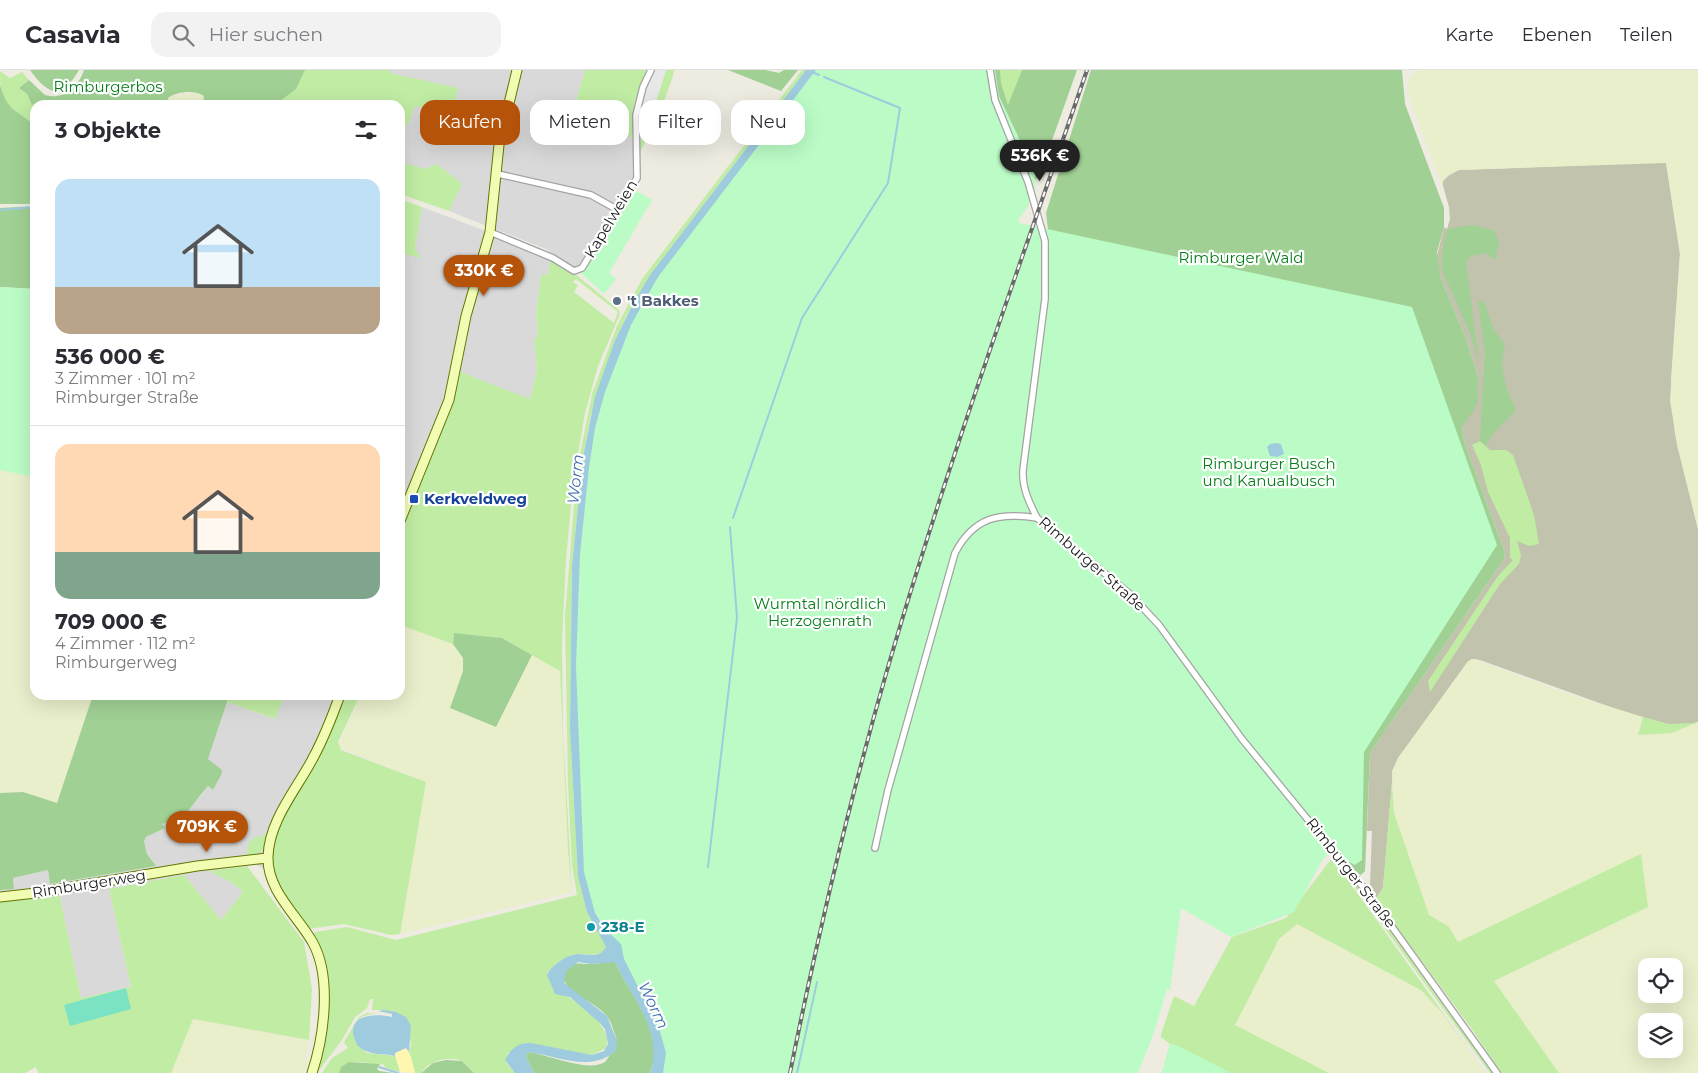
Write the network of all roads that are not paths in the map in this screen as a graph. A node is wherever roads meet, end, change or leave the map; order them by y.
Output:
1 (517, 70) edge
2 (651, 70) edge
3 (990, 70) edge
4 (498, 174) junction
5 (618, 210) junction
6 (490, 232) junction
7 (405, 509) edge
8 (1037, 518) junction
9 (338, 700) edge
10 (874, 848) dead end
11 (267, 858) junction
12 (0, 897) edge
13 (312, 1073) edge
14 (1497, 1073) edge

1 - 4 street
2 - 5 street, Kapelweien
3 - 8 street, Rimburger Straße
4 - 5 street
4 - 6 street
5 - 6 street, Kapelweien
6 - 7 street
8 - 10 street
8 - 14 street, Rimburger Straße
9 - 11 street
11 - 12 street, Rimburgerweg
11 - 13 street

